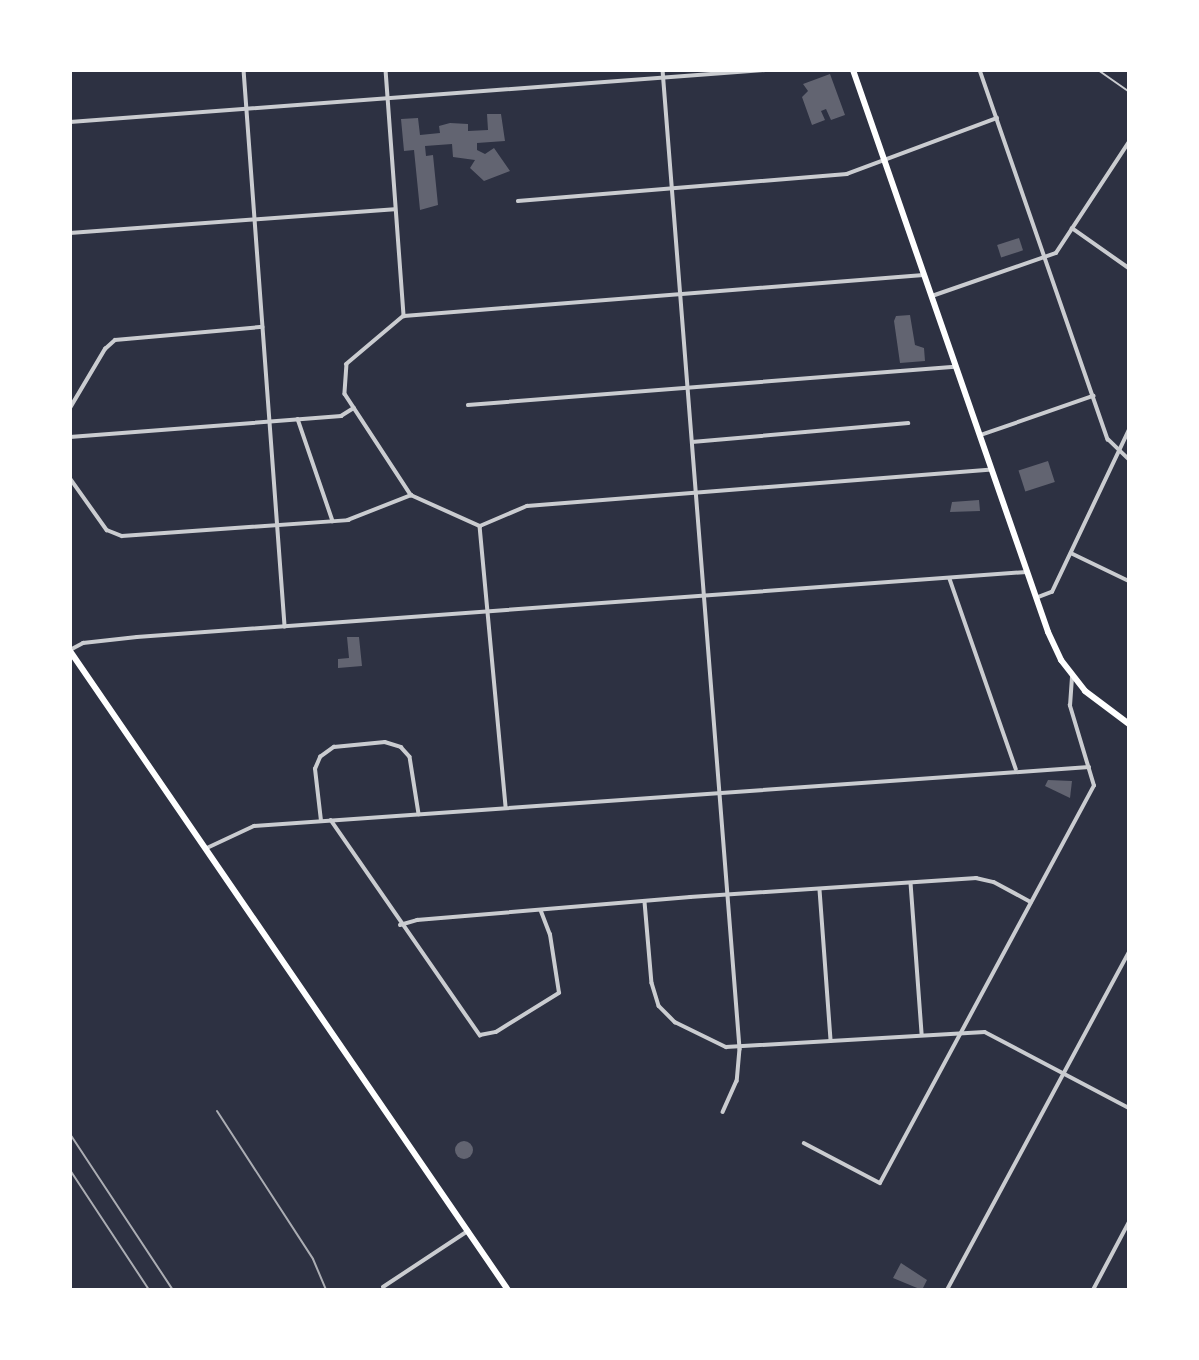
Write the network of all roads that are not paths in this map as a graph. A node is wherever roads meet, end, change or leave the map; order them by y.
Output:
1 (244, 70) edge
2 (386, 70) edge
3 (663, 70) edge
4 (765, 70) edge
5 (853, 70) edge
6 (980, 70) edge
7 (1098, 70) edge
8 (664, 78) junction
9 (1129, 92) edge
10 (388, 99) junction
11 (246, 109) junction
12 (997, 118) junction
13 (70, 122) edge
14 (1129, 142) edge
15 (885, 159) junction
16 (671, 187) junction
17 (518, 201) dead end
18 (394, 209) junction
19 (254, 219) junction
20 (1072, 228) junction
21 (70, 233) edge
22 (1044, 258) junction
23 (1129, 268) edge
24 (925, 275) junction
25 (680, 295) junction
26 (932, 296) junction
27 (404, 316) junction
28 (262, 327) junction
29 (957, 367) junction
30 (687, 388) junction
31 (1093, 396) junction
32 (468, 405) dead end
33 (70, 408) edge
34 (354, 408) junction
35 (299, 419) junction
36 (270, 422) junction
37 (908, 423) dead end
38 (1129, 430) edge
39 (981, 435) junction
40 (70, 437) edge
41 (692, 442) junction
42 (1119, 452) junction
43 (1129, 459) edge
44 (992, 470) junction
45 (70, 478) edge
46 (696, 493) junction
47 (411, 495) junction
48 (333, 521) junction
49 (277, 526) junction
50 (480, 526) junction
51 (1071, 553) junction
52 (1027, 572) junction
53 (950, 578) junction
54 (1129, 581) edge
55 (703, 596) junction
56 (1036, 598) junction
57 (488, 615) junction
58 (285, 626) junction
59 (70, 651) edge
60 (1072, 675) junction
61 (1129, 724) edge
62 (1089, 766) junction
63 (1016, 769) junction
64 (719, 791) junction
65 (506, 808) junction
66 (419, 814) junction
67 (331, 820) junction
68 (321, 821) junction
69 (208, 848) junction
70 (911, 883) junction
71 (820, 890) junction
72 (728, 896) junction
73 (645, 902) junction
74 (1031, 902) junction
75 (541, 911) junction
76 (400, 926) junction
77 (1129, 953) edge
78 (960, 1034) junction
79 (922, 1035) junction
80 (831, 1042) junction
81 (740, 1049) junction
82 (1063, 1072) junction
83 (1129, 1108) edge
84 (723, 1112) dead end
85 (804, 1143) dead end
86 (1129, 1222) edge
87 (470, 1230) junction
88 (383, 1287) dead end
89 (508, 1290) edge
90 (947, 1290) edge
91 (1093, 1290) edge

1 - 11 street
2 - 10 street
3 - 8 street
4 - 8 street
5 - 15 main road
6 - 12 street
7 - 9 lane
8 - 10 street
8 - 16 street
10 - 11 street
10 - 18 street
11 - 13 street
11 - 19 street
12 - 15 street
12 - 22 street
14 - 20 street
15 - 16 street
15 - 24 main road
16 - 17 street
16 - 25 street
18 - 19 street
18 - 27 street
19 - 21 street
19 - 28 street
20 - 22 street
20 - 23 street
22 - 26 street
22 - 31 street
24 - 25 street
24 - 26 main road
25 - 27 street
25 - 30 street
26 - 29 main road
27 - 34 street
28 - 33 street
28 - 36 street
29 - 30 street
29 - 39 main road
30 - 32 street
30 - 41 street
31 - 39 street
31 - 42 street
34 - 35 street
34 - 47 street
35 - 36 street
35 - 48 street
36 - 40 street
36 - 49 street
37 - 41 street
38 - 42 street
39 - 44 main road
41 - 46 street
42 - 43 street
42 - 51 street
44 - 46 street
44 - 52 main road
45 - 49 street
46 - 50 street
46 - 55 street
47 - 48 street
47 - 50 street
48 - 49 street
49 - 58 street
50 - 57 street
51 - 54 street
51 - 56 street
52 - 53 street
52 - 56 main road
53 - 55 street
53 - 63 street
55 - 57 street
55 - 64 street
56 - 60 main road
57 - 58 street
57 - 65 street
58 - 59 street
59 - 69 main road
60 - 61 main road
60 - 62 street
62 - 63 street
62 - 74 street
63 - 64 street
64 - 65 street
64 - 72 street
65 - 66 street
66 - 67 street
66 - 68 street
67 - 68 street
67 - 76 street
68 - 69 street
69 - 87 main road
70 - 71 street
70 - 74 street
70 - 79 street
71 - 72 street
71 - 80 street
72 - 73 street
72 - 81 street
73 - 75 street
73 - 81 street
74 - 78 street
75 - 76 street
75 - 76 street
77 - 82 street
78 - 79 street
78 - 82 street
78 - 85 street
79 - 80 street
80 - 81 street
81 - 84 street
82 - 83 street
82 - 90 street
86 - 91 street
87 - 88 street
87 - 89 main road

